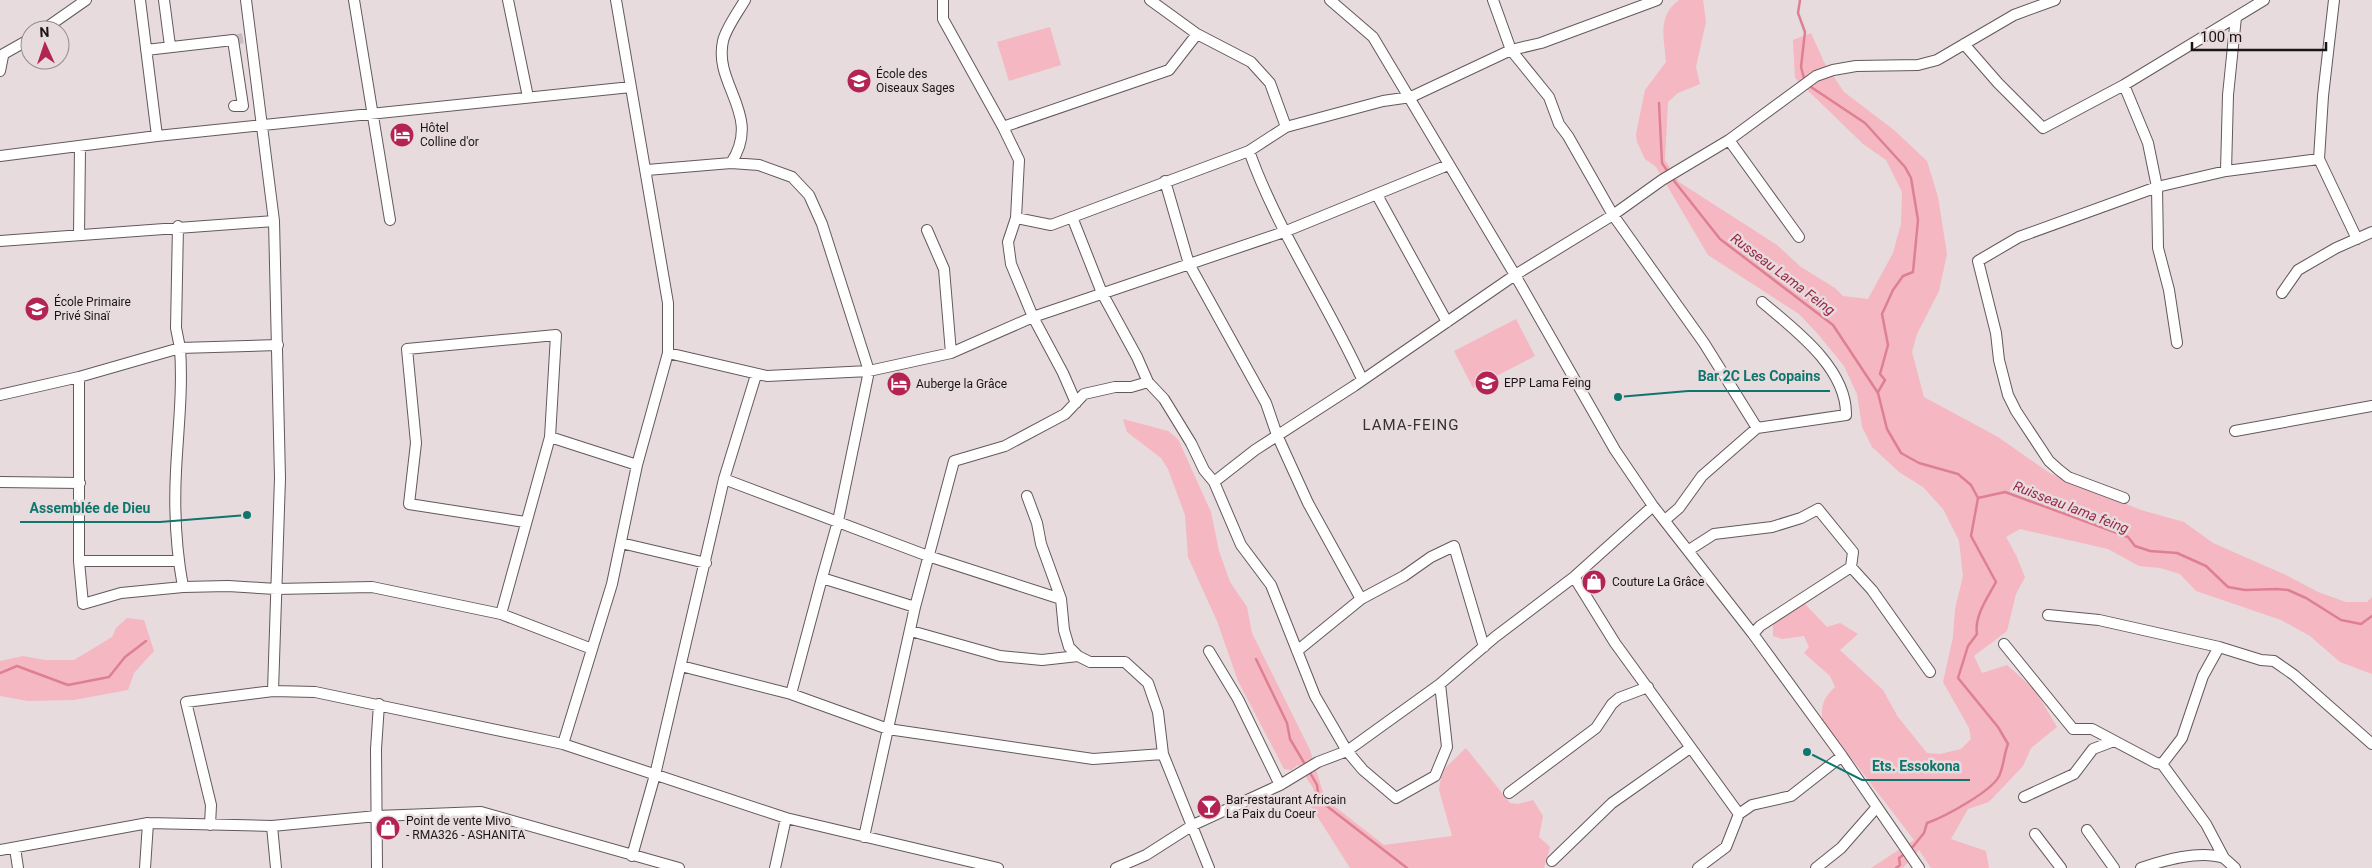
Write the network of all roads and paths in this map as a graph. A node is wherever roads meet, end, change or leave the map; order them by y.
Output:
1 (86, 0) edge
2 (140, 0) edge
3 (164, 0) edge
4 (246, 0) edge
5 (354, 0) edge
6 (508, 0) edge
7 (616, 0) edge
8 (745, 0) edge
9 (942, 0) edge
10 (1150, 0) edge
11 (1330, 0) edge
12 (1493, 0) edge
13 (1657, 0) edge
14 (2055, 0) edge
15 (2264, 0) edge
16 (2334, 0) edge
17 (2248, 3) edge
18 (2236, 17) junction
19 (57, 20) edge
20 (1197, 34) junction
21 (1964, 44) junction
22 (20, 45) edge
23 (170, 46) junction
24 (146, 50) junction
25 (1511, 50) junction
26 (1, 56) edge
27 (0, 71) edge
28 (2124, 85) junction
29 (630, 87) junction
30 (528, 97) junction
31 (1410, 97) junction
32 (234, 106) dead end
33 (374, 115) junction
34 (261, 125) junction
35 (1003, 127) junction
36 (1286, 127) junction
37 (157, 136) junction
38 (1729, 140) junction
39 (80, 147) junction
40 (1249, 152) junction
41 (0, 156) edge
42 (2319, 159) junction
43 (731, 163) junction
44 (1448, 165) junction
45 (647, 170) junction
46 (2226, 171) junction
47 (1165, 181) junction
48 (2157, 187) junction
49 (1377, 196) junction
50 (1613, 215) junction
51 (1072, 217) junction
52 (1016, 218) junction
53 (390, 220) dead end
54 (274, 221) junction
55 (178, 226) junction
56 (926, 230) dead end
57 (1284, 232) junction
58 (2372, 232) edge
59 (79, 235) junction
60 (1800, 237) dead end
61 (2357, 238) junction
62 (0, 241) edge
63 (1189, 264) junction
64 (1515, 275) junction
65 (2282, 292) dead end
66 (1102, 293) junction
67 (1762, 302) dead end
68 (1033, 317) junction
69 (1447, 322) junction
70 (2177, 343) dead end
71 (278, 345) junction
72 (180, 348) junction
73 (668, 353) junction
74 (951, 353) junction
75 (870, 371) junction
76 (756, 375) junction
77 (79, 377) junction
78 (1362, 379) junction
79 (1148, 382) junction
80 (0, 395) edge
81 (1076, 403) junction
82 (2372, 406) edge
83 (1757, 428) junction
84 (2236, 432) dead end
85 (1277, 435) junction
86 (550, 438) junction
87 (637, 465) junction
88 (724, 479) junction
89 (0, 482) edge
90 (1214, 482) junction
91 (80, 483) junction
92 (1027, 496) dead end
93 (2124, 498) dead end
94 (1653, 506) junction
95 (1665, 520) junction
96 (838, 521) junction
97 (525, 522) junction
98 (621, 543) junction
99 (1689, 550) junction
100 (928, 556) junction
101 (79, 561) junction
102 (178, 561) junction
103 (706, 563) junction
104 (1851, 567) junction
105 (1574, 577) junction
106 (822, 578) junction
107 (183, 587) junction
108 (276, 589) junction
109 (1061, 599) junction
110 (1361, 599) junction
111 (915, 607) junction
112 (501, 614) junction
113 (2048, 615) dead end
114 (911, 631) junction
115 (1753, 634) junction
116 (2004, 644) dead end
117 (1484, 647) junction
118 (2219, 647) junction
119 (592, 649) junction
120 (1297, 651) junction
121 (1209, 652) dead end
122 (1078, 656) junction
123 (681, 666) junction
124 (1930, 672) dead end
125 (1440, 684) junction
126 (1648, 687) junction
127 (274, 691) junction
128 (791, 694) junction
129 (379, 704) junction
130 (888, 729) junction
131 (2114, 741) junction
132 (563, 744) junction
133 (2372, 744) edge
134 (1690, 748) junction
135 (1347, 751) junction
136 (1163, 754) junction
137 (1842, 756) junction
138 (2162, 764) junction
139 (655, 775) junction
140 (1280, 785) junction
141 (1509, 793) dead end
142 (2024, 797) dead end
143 (1876, 808) junction
144 (1739, 814) junction
145 (377, 816) junction
146 (786, 818) junction
147 (148, 823) junction
148 (210, 825) junction
149 (1193, 825) junction
150 (272, 826) junction
151 (2087, 830) dead end
152 (2035, 834) dead end
153 (864, 837) junction
154 (15, 848) junction
155 (0, 850) edge
156 (632, 856) junction
157 (2224, 858) junction
158 (1552, 861) dead end
159 (1917, 865) edge
160 (18, 868) edge
161 (145, 868) edge
162 (276, 868) edge
163 (377, 868) edge
164 (679, 868) edge
165 (775, 868) edge
166 (998, 868) edge
167 (1116, 868) edge
168 (1209, 868) edge
169 (1698, 868) edge
170 (1816, 868) edge
171 (2061, 868) edge
172 (2114, 868) edge
173 (2141, 868) edge
174 (2235, 868) edge

1 - 19 street
2 - 24 street
3 - 23 street
4 - 34 street
5 - 33 street
6 - 30 street
7 - 29 street
8 - 43 street
9 - 35 street
10 - 20 street
11 - 31 street
12 - 25 street
13 - 25 street
14 - 21 street
15 - 17 street
16 - 42 street
17 - 18 street
18 - 28 street
18 - 46 street
20 - 35 street
20 - 36 street
21 - 28 street
21 - 38 street
22 - 26 street
23 - 24 street
23 - 32 street
24 - 37 street
25 - 31 street
25 - 50 street
26 - 27 street
28 - 48 street
29 - 30 street
29 - 45 street
30 - 33 street
31 - 36 street
31 - 44 street
33 - 34 street
33 - 53 street
34 - 37 street
34 - 54 street
35 - 52 street
36 - 40 street
37 - 39 street
38 - 50 street
38 - 60 street
39 - 41 street
39 - 59 street
40 - 47 street
40 - 57 street
42 - 46 street
42 - 61 street
43 - 45 street
43 - 75 street
44 - 49 street
44 - 64 street
45 - 73 street
46 - 48 street
47 - 51 street
47 - 63 street
48 - 70 street
48 - 93 street
49 - 57 street
49 - 69 street
50 - 64 street
50 - 83 street
51 - 52 street
51 - 66 street
52 - 68 street
54 - 55 street
54 - 71 street
55 - 59 street
55 - 72 street
56 - 74 street
57 - 63 street
57 - 78 street
58 - 61 street
59 - 62 street
61 - 65 street
63 - 66 street
63 - 85 street
64 - 69 street
64 - 94 street
66 - 68 street
66 - 79 street
67 - 83 street
68 - 74 street
68 - 81 street
69 - 78 street
71 - 72 street
71 - 108 street
72 - 77 street
72 - 102 street
73 - 76 street
73 - 87 street
74 - 75 street
75 - 76 street
75 - 96 street
76 - 88 street
77 - 80 street
77 - 91 street
78 - 85 street
79 - 81 street
79 - 90 street
81 - 100 street
82 - 84 street
83 - 95 street
85 - 90 street
85 - 110 street
86 - 87 street
86 - 97 street
86 - 97 street
87 - 98 street
88 - 96 street
88 - 103 street
89 - 91 street
90 - 120 street
91 - 101 street
92 - 109 street
94 - 95 street
94 - 105 street
95 - 99 street
96 - 100 street
96 - 106 street
97 - 112 street
98 - 103 street
98 - 119 street
99 - 104 street
99 - 115 street
100 - 109 street
100 - 111 street
101 - 102 street
101 - 107 street
102 - 107 street
103 - 123 street
104 - 115 street
104 - 124 street
105 - 117 street
105 - 126 street
106 - 111 street
106 - 128 street
107 - 108 street
108 - 112 street
108 - 127 street
109 - 122 street
110 - 117 street
110 - 120 street
111 - 114 street
112 - 119 street
113 - 118 street
114 - 122 street
114 - 130 street
115 - 137 street
116 - 131 street
117 - 125 street
118 - 133 street
118 - 138 street
119 - 132 street
120 - 135 street
121 - 140 street
122 - 136 street
123 - 128 street
123 - 139 street
125 - 135 street
125 - 135 street
126 - 134 street
126 - 141 street
127 - 129 street
127 - 148 street
128 - 130 street
129 - 132 street
129 - 145 street
130 - 136 street
130 - 153 street
131 - 138 street
131 - 142 street
132 - 139 street
134 - 144 street
134 - 158 street
135 - 140 street
136 - 149 street
137 - 143 street
137 - 144 street
138 - 157 street
139 - 146 street
139 - 156 street
140 - 149 street
143 - 159 street
143 - 170 street
144 - 169 street
145 - 150 street
145 - 156 street
145 - 163 street
146 - 153 street
146 - 165 street
147 - 148 street
147 - 154 street
147 - 161 street
148 - 150 street
149 - 167 street
149 - 168 street
150 - 162 street
151 - 172 street
152 - 171 street
153 - 166 street
154 - 155 street
154 - 160 street
156 - 164 street
157 - 173 street
157 - 174 street

